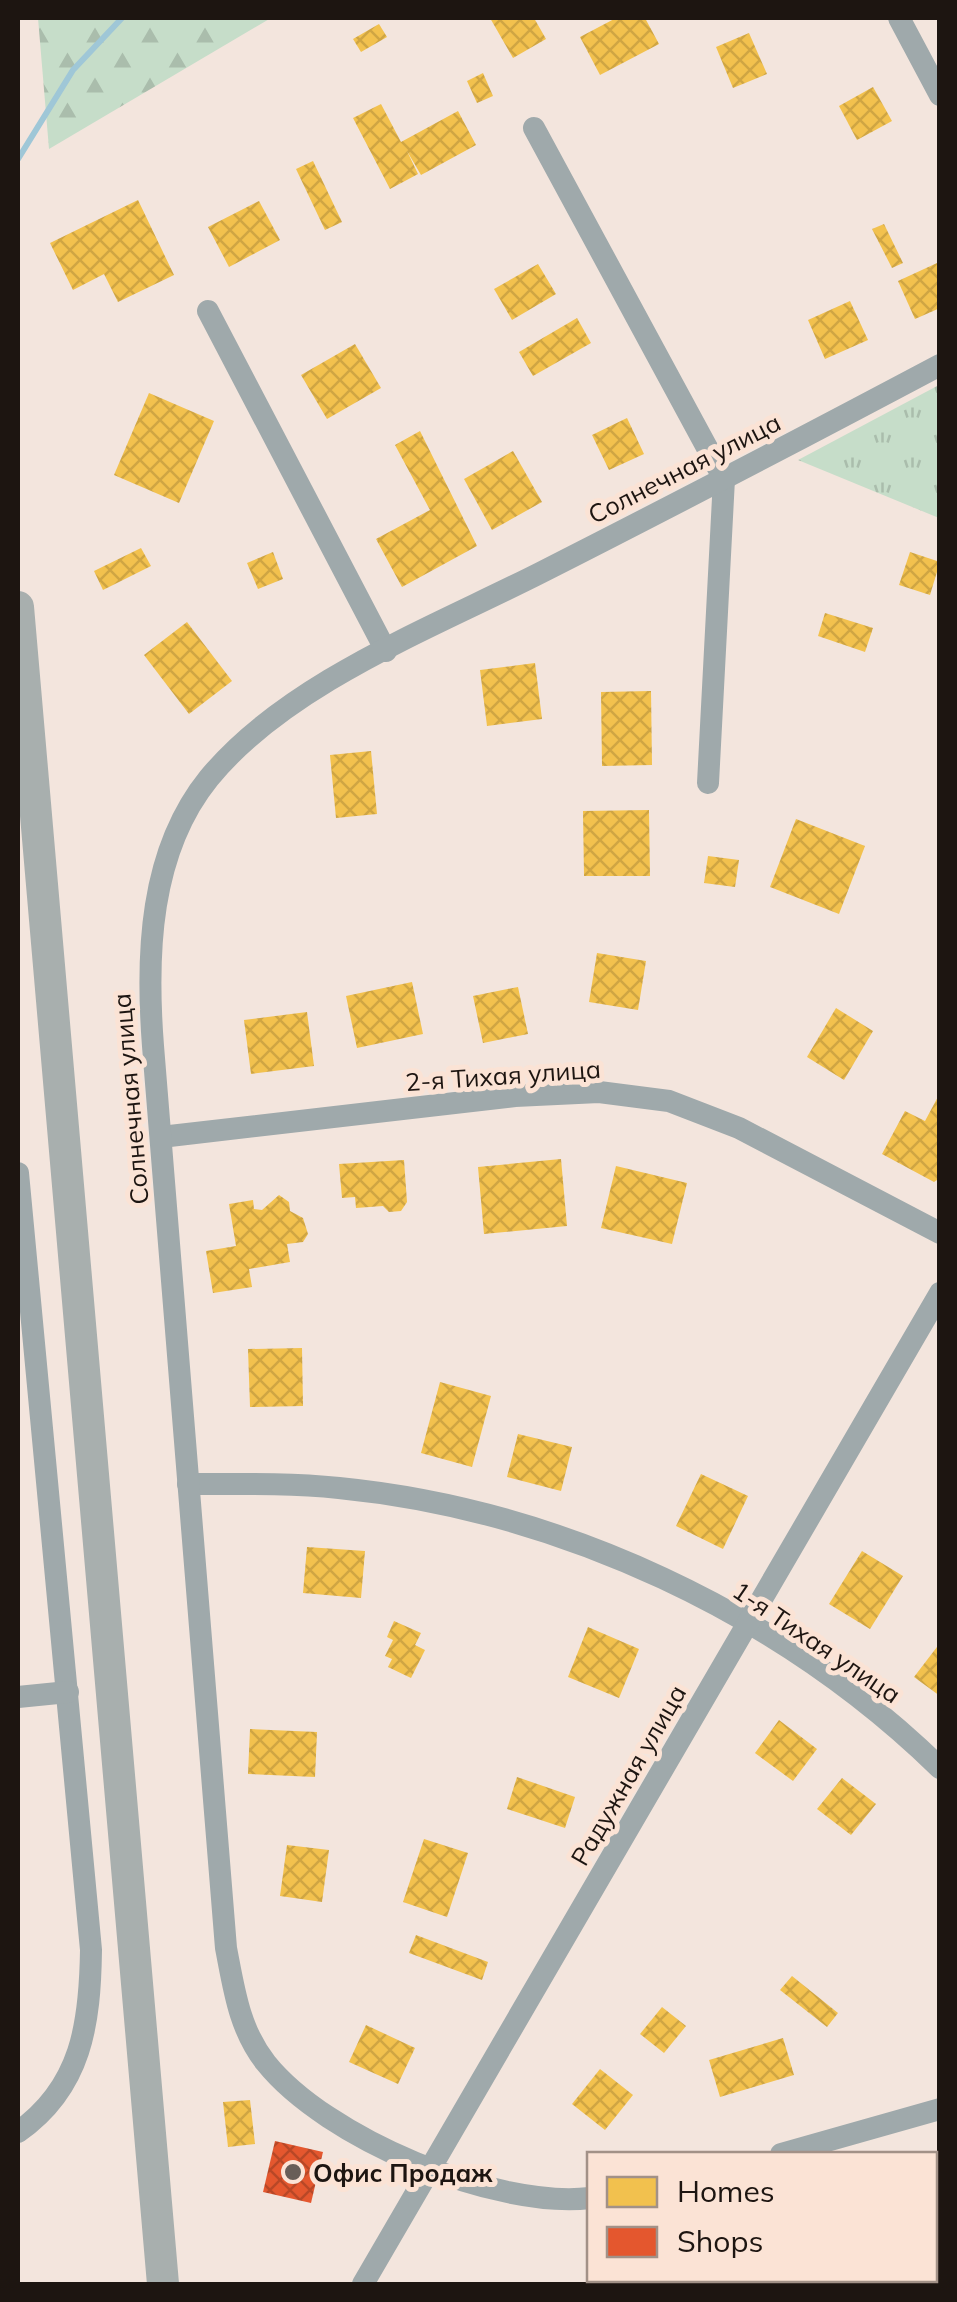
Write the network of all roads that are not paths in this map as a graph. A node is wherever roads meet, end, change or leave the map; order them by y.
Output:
1 (898, 18) edge
2 (940, 95) edge
3 (534, 128) dead end
4 (208, 311) dead end
5 (940, 364) edge
6 (724, 479) junction
7 (18, 606) edge
8 (386, 651) junction
9 (708, 783) dead end
10 (161, 1138) junction
11 (18, 1173) edge
12 (940, 1233) edge
13 (940, 1293) edge
14 (42, 1408) junction
15 (18, 1410) edge
16 (188, 1484) junction
17 (749, 1622) junction
18 (68, 1692) junction
19 (18, 1697) edge
20 (940, 1768) edge
21 (940, 2109) edge
22 (18, 2132) edge
23 (788, 2152) edge
24 (430, 2170) junction
25 (587, 2198) edge
26 (163, 2284) edge
27 (363, 2284) edge

1 - 2 street
3 - 6 street
4 - 8 street
5 - 6 street, Солнечная улица
6 - 8 street, Солнечная улица
6 - 9 street
7 - 26 street
8 - 10 street, Солнечная улица
10 - 12 street, 2-я Тихая улица
10 - 16 street, Солнечная улица
11 - 14 street
13 - 17 street, Радужная улица
14 - 15 street
14 - 18 street
16 - 17 street, 1-я Тихая улица
16 - 24 street, Солнечная улица
17 - 20 street, 1-я Тихая улица
17 - 24 street, Радужная улица
18 - 19 street
18 - 22 street
21 - 23 street
24 - 25 street, Солнечная улица
24 - 27 street, Радужная улица

